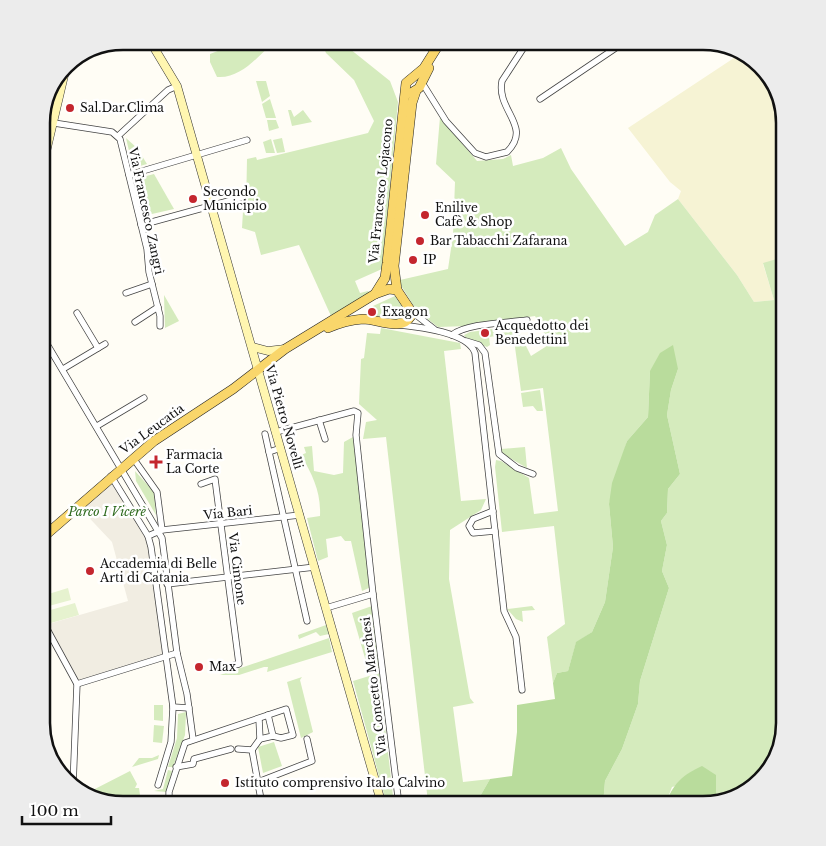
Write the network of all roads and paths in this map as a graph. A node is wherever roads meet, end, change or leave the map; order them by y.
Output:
1 (155, 50) edge
2 (435, 50) edge
3 (439, 50) edge
4 (522, 50) edge
5 (613, 50) edge
6 (419, 78) junction
7 (63, 81) edge
8 (177, 86) junction
9 (406, 88) junction
10 (416, 91) junction
11 (540, 99) dead end
12 (54, 123) junction
13 (118, 136) junction
14 (50, 138) edge
15 (247, 140) dead end
16 (197, 155) junction
17 (129, 175) junction
18 (243, 198) dead end
19 (212, 206) junction
20 (141, 224) junction
21 (152, 284) junction
22 (397, 290) junction
23 (126, 293) dead end
24 (375, 294) junction
25 (362, 304) junction
26 (158, 307) junction
27 (411, 311) junction
28 (77, 313) dead end
29 (365, 319) junction
30 (527, 320) dead end
31 (135, 322) dead end
32 (400, 325) junction
33 (160, 326) dead end
34 (440, 332) junction
35 (313, 333) junction
36 (452, 335) junction
37 (464, 341) junction
38 (104, 344) dead end
39 (253, 347) junction
40 (50, 348) edge
41 (98, 348) junction
42 (285, 349) junction
43 (475, 353) junction
44 (486, 356) junction
45 (63, 369) junction
46 (259, 370) junction
47 (144, 398) dead end
48 (319, 420) junction
49 (97, 426) junction
50 (276, 432) junction
51 (265, 434) dead end
52 (325, 439) dead end
53 (281, 448) junction
54 (269, 452) junction
55 (133, 458) junction
56 (121, 468) junction
57 (533, 474) dead end
58 (111, 476) junction
59 (201, 484) dead end
60 (493, 511) junction
61 (300, 515) junction
62 (284, 517) junction
63 (221, 523) junction
64 (161, 530) junction
65 (50, 531) edge
66 (495, 531) junction
67 (148, 536) junction
68 (315, 567) junction
69 (296, 570) junction
70 (228, 578) junction
71 (168, 584) junction
72 (373, 594) junction
73 (326, 608) junction
74 (307, 621) dead end
75 (50, 634) edge
76 (177, 654) junction
77 (165, 656) junction
78 (226, 667) dead end
79 (77, 684) junction
80 (522, 690) dead end
81 (173, 708) junction
82 (189, 708) junction
83 (268, 714) junction
84 (259, 719) junction
85 (273, 736) junction
86 (193, 739) junction
87 (260, 739) junction
88 (307, 739) dead end
89 (231, 749) dead end
90 (238, 750) dead end
91 (252, 750) junction
92 (176, 767) junction
93 (73, 776) edge
94 (258, 782) junction
95 (158, 785) dead end
96 (169, 796) edge
97 (260, 796) edge
98 (379, 796) edge
99 (398, 796) edge

1 - 8 main road, Via Pietro Novelli
2 - 6 main road
3 - 6 main road
4 - 6 street
5 - 11 street
6 - 9 main road
6 - 10 main road, Via Francesco Lojacono
7 - 12 main road
8 - 13 street
8 - 16 main road, Via Pietro Novelli
9 - 10 main road
9 - 24 main road, Via Francesco Lojacono
10 - 22 main road, Via Francesco Lojacono
12 - 13 street, Via Francesco Zangrì
12 - 14 main road
13 - 17 street, Via Francesco Zangrì
15 - 16 street
16 - 17 street
16 - 19 main road, Via Pietro Novelli
17 - 20 street, Via Francesco Zangrì
18 - 19 street
19 - 20 street
19 - 39 main road, Via Pietro Novelli
20 - 21 street, Via Francesco Zangrì
21 - 23 street, Via Francesco Zangrì
21 - 26 street, Via Francesco Zangrì
22 - 24 main road
22 - 27 main road
24 - 25 main road, Via Leucatia
25 - 29 main road
25 - 35 main road, Via Leucatia
26 - 31 street
26 - 33 street, Via Francesco Zangrì
27 - 32 main road
27 - 34 street
28 - 41 street
29 - 32 main road, Via Leucatia
29 - 35 main road, Via Leucatia
30 - 36 street
32 - 34 street
34 - 36 street
35 - 42 main road, Via Leucatia
36 - 37 street
37 - 43 street
37 - 44 street
38 - 41 street
39 - 42 main road, Via Leucatia
39 - 46 main road, Via Pietro Novelli
40 - 45 street
41 - 45 street
42 - 46 main road, Via Leucatia
43 - 44 street
43 - 60 street
44 - 57 street
45 - 49 street
46 - 50 main road, Via Pietro Novelli
46 - 55 main road, Via Leucatia
47 - 49 street
48 - 50 street
48 - 52 street
48 - 72 street, Via Concetto Marchesi
49 - 56 street
50 - 53 main road, Via Pietro Novelli
51 - 54 street
53 - 54 street
53 - 61 main road, Via Pietro Novelli
54 - 62 street
55 - 56 main road, Via Leucatia
55 - 64 street
56 - 58 main road, Via Leucatia
56 - 64 street
58 - 65 main road, Via Leucatia
58 - 67 street
59 - 63 street, Via Cimone
60 - 66 street
60 - 66 street
61 - 62 street, Via Bari
61 - 68 main road, Via Pietro Novelli
62 - 63 street, Via Bari
62 - 69 street
63 - 64 street, Via Bari
63 - 70 street, Via Cimone
64 - 67 street, Via Bari
64 - 71 street
66 - 80 street
67 - 77 street
68 - 69 street
68 - 73 main road, Via Pietro Novelli
69 - 70 street
69 - 74 street
70 - 71 street
70 - 78 street, Via Cimone
71 - 76 street
72 - 73 street, Via Concetto Marchesi
72 - 99 street, Via Concetto Marchesi
73 - 98 main road, Via Pietro Novelli
75 - 79 street
76 - 77 street
76 - 82 street
77 - 79 street
77 - 81 street
79 - 93 street
81 - 82 street
81 - 95 street
82 - 86 street
83 - 84 street
83 - 85 street
83 - 85 street
84 - 86 street
84 - 87 street
85 - 87 street
86 - 92 street
87 - 91 street
88 - 94 street
89 - 92 street
90 - 91 street
91 - 94 street
92 - 96 street
94 - 97 street

